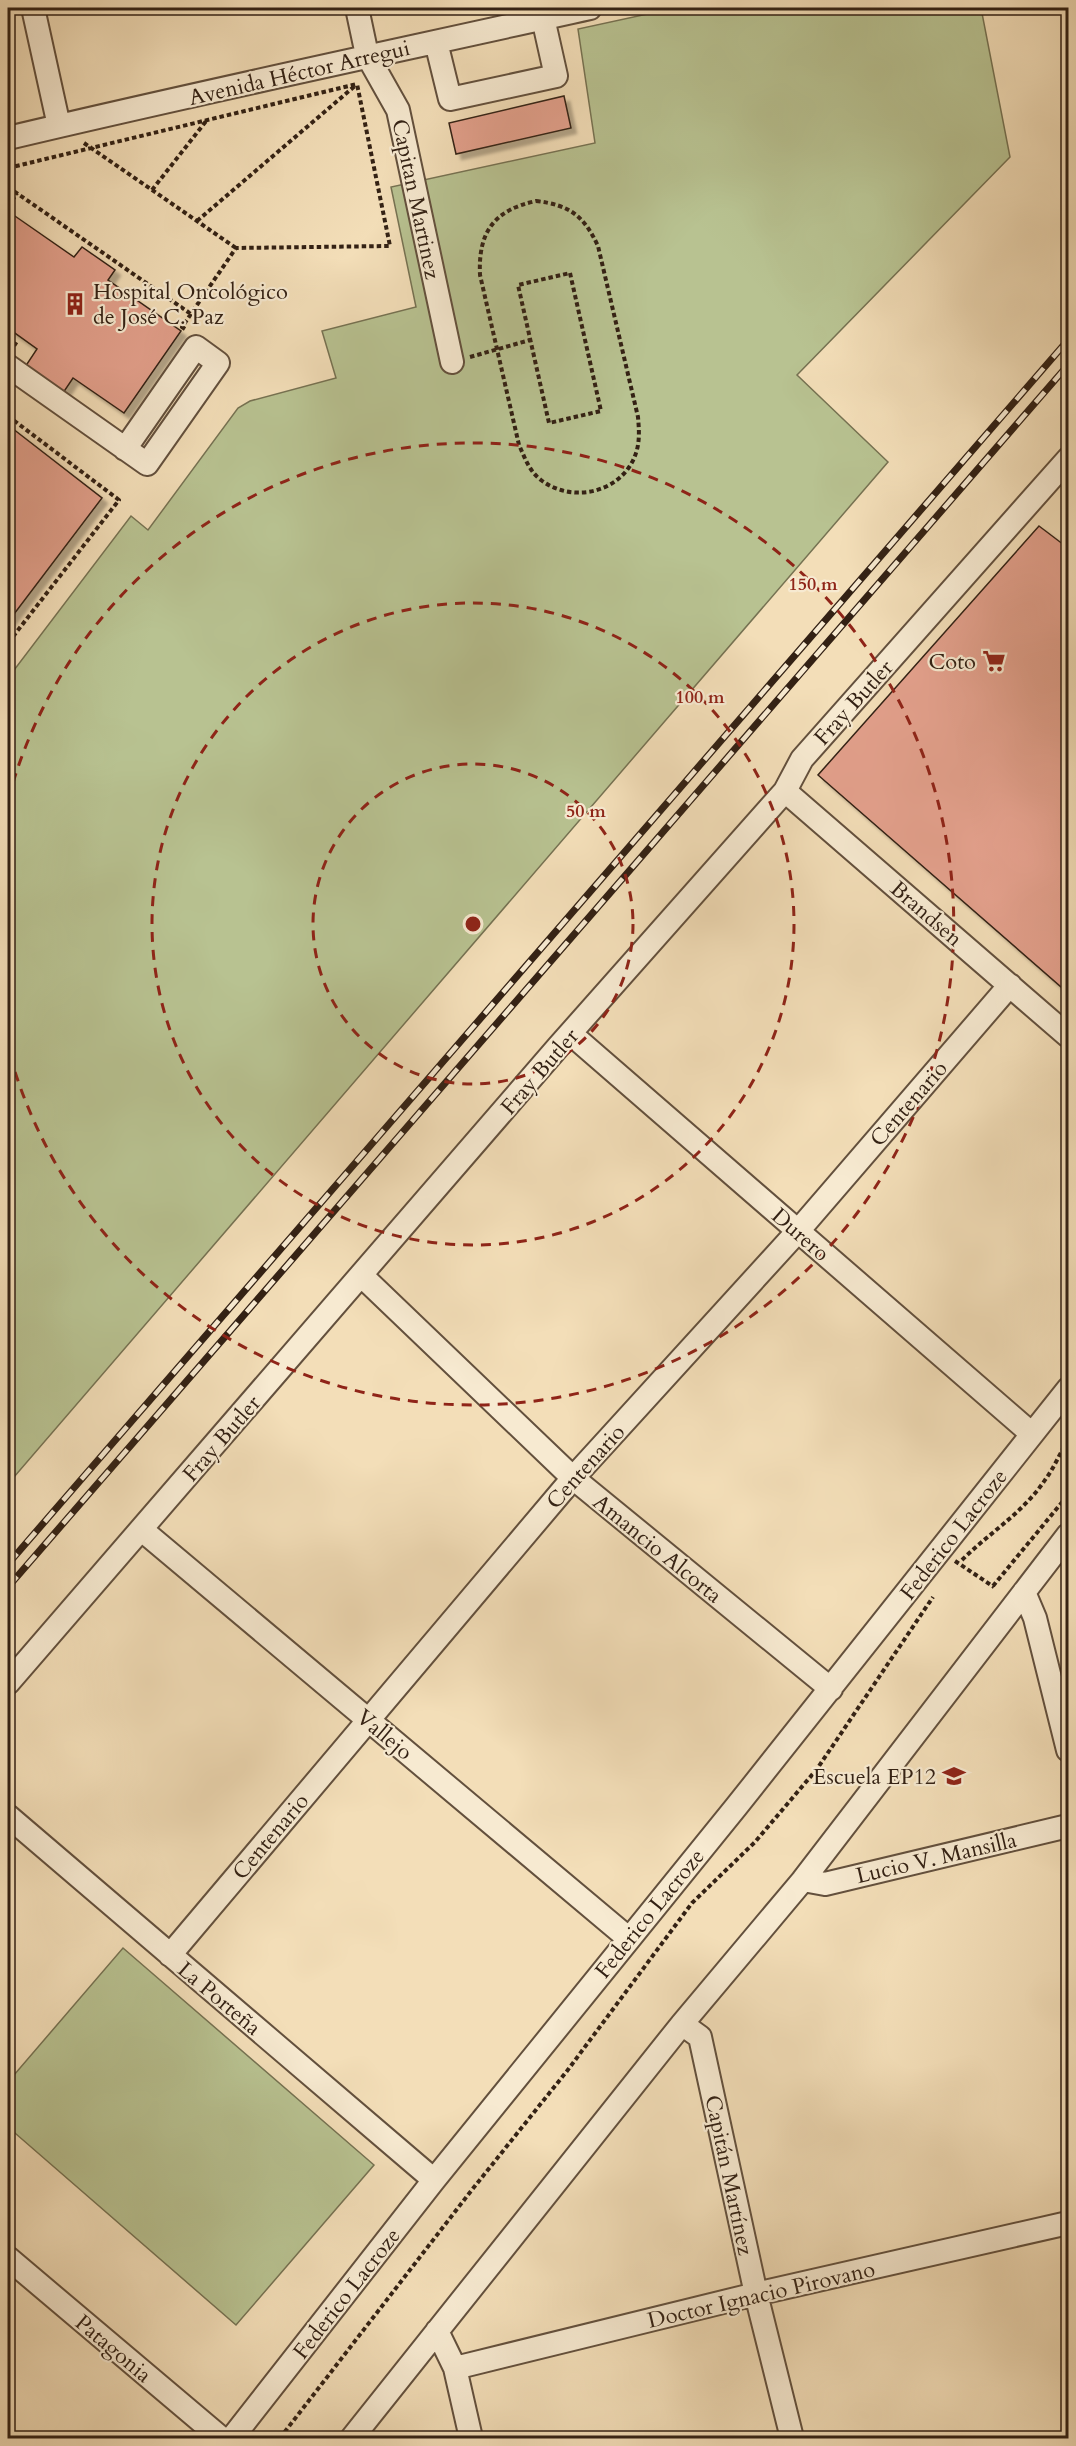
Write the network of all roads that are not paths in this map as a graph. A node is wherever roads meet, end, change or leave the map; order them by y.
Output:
1 (33, 8) edge
2 (357, 8) edge
3 (590, 8) edge
4 (543, 18) junction
5 (436, 42) junction
6 (359, 58) junction
7 (59, 126) junction
8 (8, 138) edge
9 (452, 362) road end
10 (8, 366) edge
11 (125, 449) junction
12 (1068, 459) edge
13 (785, 791) junction
14 (1010, 985) junction
15 (571, 1034) junction
16 (1068, 1036) edge
17 (798, 1231) junction
18 (361, 1275) junction
19 (1068, 1389) edge
20 (1032, 1434) junction
21 (573, 1478) junction
22 (142, 1530) junction
23 (1068, 1535) edge
24 (1018, 1599) junction
25 (8, 1683) edge
26 (831, 1689) junction
27 (368, 1719) junction
28 (1068, 1750) edge
29 (8, 1816) edge
30 (1068, 1826) edge
31 (803, 1880) junction
32 (628, 1938) junction
33 (170, 1955) junction
34 (682, 2024) junction
35 (434, 2180) junction
36 (1068, 2223) edge
37 (8, 2258) edge
38 (756, 2294) junction
39 (437, 2331) junction
40 (455, 2368) junction
41 (221, 2439) edge
42 (232, 2439) edge
43 (352, 2439) edge
44 (471, 2439) edge
45 (792, 2439) edge

1 - 7 street
2 - 6 street, Capitan Martinez
3 - 4 street, Avenida Héctor Arregui
4 - 5 street, Avenida Héctor Arregui
4 - 5 street
5 - 6 street, Avenida Héctor Arregui
6 - 7 street, Avenida Héctor Arregui
6 - 9 street, Capitan Martinez
7 - 8 street, Avenida Héctor Arregui
10 - 11 street
11 - 11 street
12 - 13 street, Fray Butler
13 - 14 street, Brandsen
13 - 15 street, Fray Butler
14 - 16 street, Brandsen
14 - 17 street, Centenario
15 - 17 street, Durero
15 - 18 street, Fray Butler
17 - 20 street, Durero
17 - 21 street, Centenario
18 - 21 street, Amancio Alcorta
18 - 22 street, Fray Butler
19 - 20 street, Federico Lacroze
20 - 26 street, Federico Lacroze
21 - 26 street, Amancio Alcorta
21 - 27 street, Centenario
22 - 25 street, Fray Butler
22 - 27 street, Vallejo
23 - 24 street
24 - 28 street
24 - 31 street
26 - 32 street, Federico Lacroze
27 - 32 street, Vallejo
27 - 33 street, Centenario
29 - 33 street, La Porteña
30 - 31 street, Lucio V. Mansilla
31 - 34 street
32 - 35 street, Federico Lacroze
33 - 35 street, La Porteña
34 - 38 street, Capitán Martínez
34 - 39 street
35 - 42 street, Federico Lacroze
36 - 38 street, Doctor Ignacio Pirovano
37 - 41 street, Patagonia
38 - 40 street, Doctor Ignacio Pirovano
38 - 45 street, Capitán Martínez
39 - 40 street
39 - 43 street
40 - 44 street

